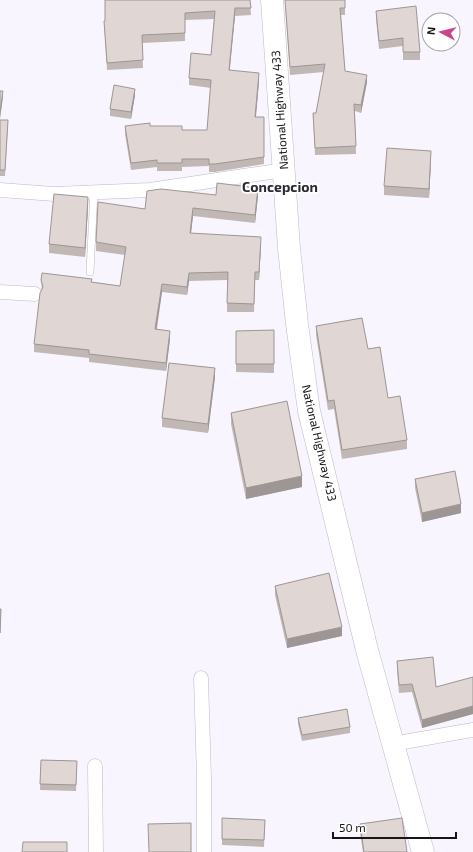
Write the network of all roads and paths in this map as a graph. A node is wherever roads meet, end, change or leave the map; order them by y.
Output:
1 (272, 0) edge
2 (284, 170) junction
3 (0, 190) edge
4 (94, 191) junction
5 (90, 272) dead end
6 (0, 292) edge
7 (35, 294) dead end
8 (201, 678) dead end
9 (473, 730) edge
10 (392, 744) junction
11 (95, 766) dead end
12 (96, 852) edge
13 (204, 852) edge
14 (422, 852) edge

1 - 2 main road, National Highway 433
2 - 4 street
2 - 10 main road, National Highway 433
3 - 4 street
4 - 5 lane
6 - 7 street
8 - 13 street
9 - 10 street
10 - 14 main road, National Highway 433
11 - 12 street

